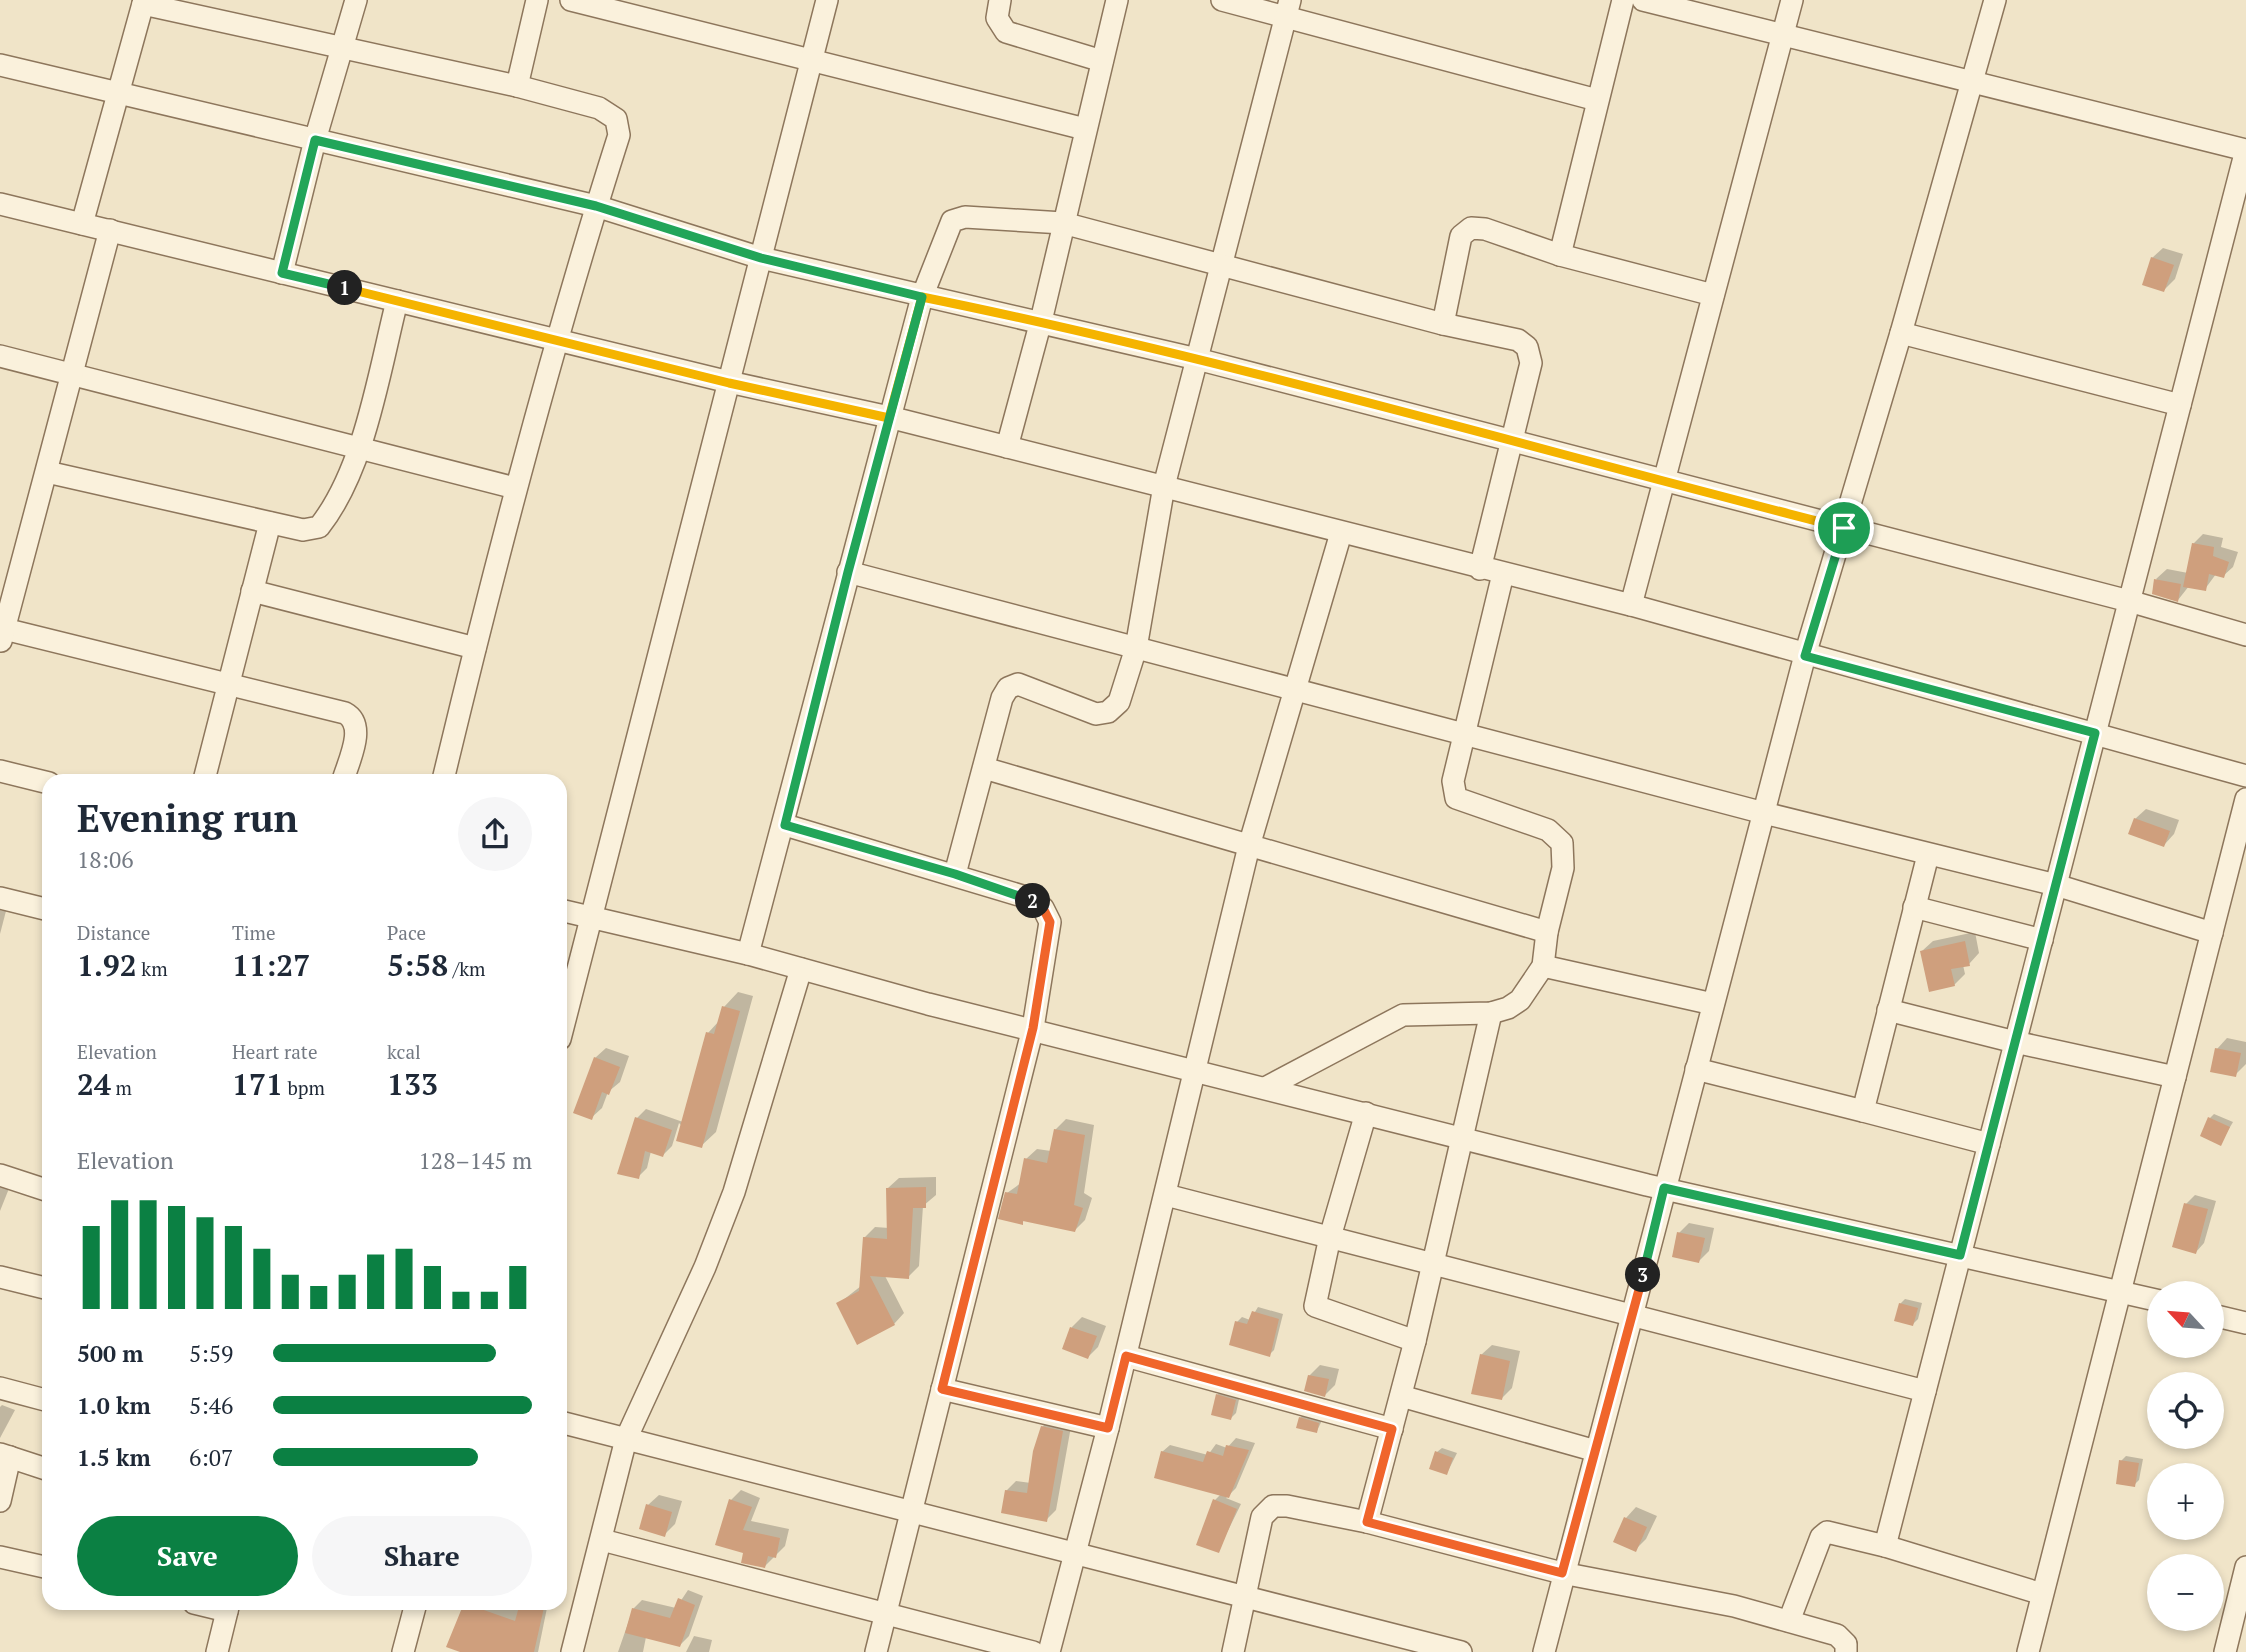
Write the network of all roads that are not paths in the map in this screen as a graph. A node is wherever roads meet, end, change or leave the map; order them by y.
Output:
1 (356, 0) edge
2 (537, 0) edge
3 (571, 0) edge
4 (827, 0) edge
5 (1000, 0) edge
6 (1117, 0) edge
7 (1222, 0) edge
8 (1623, 0) edge
9 (1643, 0) edge
10 (1792, 0) edge
11 (1995, 0) edge
12 (143, 2) edge
13 (1288, 9) edge
14 (1783, 36) junction
15 (344, 50) junction
16 (811, 60) junction
17 (1102, 61) junction
18 (0, 65) edge
19 (1972, 83) junction
20 (517, 86) junction
21 (118, 95) junction
22 (1597, 100) junction
23 (1085, 129) junction
24 (315, 140) junction
25 (0, 204) edge
26 (596, 206) junction
27 (1063, 223) junction
28 (82, 224) junction
29 (110, 230) junction
30 (1560, 255) junction
31 (761, 258) junction
32 (1222, 263) junction
33 (282, 273) junction
34 (1713, 295) junction
35 (922, 297) junction
36 (397, 301) junction
37 (1041, 321) junction
38 (1443, 324) junction
39 (1901, 333) junction
40 (556, 341) junction
41 (0, 356) edge
42 (1197, 359) junction
43 (73, 374) junction
44 (729, 383) junction
45 (2180, 405) junction
46 (889, 418) junction
47 (1512, 443) junction
48 (1007, 447) junction
49 (359, 450) junction
50 (47, 472) junction
51 (1665, 483) junction
52 (1164, 486) junction
53 (515, 488) junction
54 (270, 523) junction
55 (1844, 528) junction
56 (1342, 533) junction
57 (1480, 569) junction
58 (848, 572) junction
59 (1503, 574) junction
60 (252, 591) junction
61 (2129, 601) junction
62 (1631, 605) junction
63 (1, 633) edge
64 (2246, 635) edge
65 (475, 648) junction
66 (1136, 648) junction
67 (1805, 656) junction
68 (228, 687) junction
69 (1296, 688) junction
70 (2095, 733) junction
71 (1462, 734) junction
72 (984, 768) junction
73 (0, 771) edge
74 (206, 774) edge
75 (345, 774) edge
76 (444, 774) edge
77 (2246, 776) edge
78 (42, 781) edge
79 (2246, 799) edge
80 (1764, 813) junction
81 (785, 825) junction
82 (1250, 846) junction
83 (1928, 855) junction
84 (955, 874) junction
85 (2056, 885) junction
86 (0, 898) edge
87 (1914, 907) junction
88 (42, 908) edge
89 (567, 912) edge
90 (591, 918) junction
91 (1547, 932) junction
92 (2212, 933) junction
93 (2042, 940) junction
94 (748, 954) junction
95 (1543, 965) junction
96 (801, 969) junction
97 (1713, 1004) junction
98 (1888, 1010) junction
99 (567, 1012) edge
100 (1491, 1013) junction
101 (1033, 1028) junction
102 (2015, 1042) junction
103 (1696, 1069) junction
104 (1195, 1071) junction
105 (2175, 1077) junction
106 (1265, 1088) junction
107 (1863, 1111) junction
108 (1366, 1113) junction
109 (1464, 1138) junction
110 (1989, 1144) junction
111 (0, 1175) edge
112 (1664, 1188) junction
113 (42, 1189) edge
114 (1166, 1195) junction
115 (1330, 1237) junction
116 (1960, 1255) junction
117 (1433, 1263) junction
118 (0, 1277) edge
119 (42, 1287) edge
120 (2120, 1291) junction
121 (2147, 1298) edge
122 (1633, 1315) junction
123 (2224, 1318) edge
124 (2246, 1324) edge
125 (1415, 1341) junction
126 (1126, 1356) junction
127 (0, 1388) edge
128 (942, 1389) junction
129 (1925, 1391) junction
130 (1401, 1396) junction
131 (42, 1399) edge
132 (567, 1424) edge
133 (1108, 1428) junction
134 (1392, 1429) junction
135 (626, 1439) junction
136 (1596, 1451) junction
137 (5, 1456) edge
138 (42, 1468) edge
139 (0, 1501) edge
140 (910, 1513) junction
141 (1367, 1522) junction
142 (602, 1540) junction
143 (1885, 1546) junction
144 (1075, 1556) junction
145 (0, 1557) edge
146 (42, 1567) edge
147 (2246, 1567) edge
148 (1562, 1573) junction
149 (2042, 1594) junction
150 (1246, 1598) junction
151 (227, 1610) edge
152 (414, 1610) edge
153 (884, 1615) junction
154 (1789, 1621) junction
155 (217, 1652) edge
156 (403, 1652) edge
157 (572, 1652) edge
158 (876, 1652) edge
159 (1033, 1652) edge
160 (1049, 1652) edge
161 (1233, 1652) edge
162 (1461, 1652) edge
163 (1544, 1652) edge
164 (1846, 1652) edge
165 (2028, 1652) edge
166 (2225, 1652) edge

1 - 15 street
2 - 20 street
3 - 16 street
4 - 16 street
5 - 17 street
6 - 17 street
7 - 13 street
8 - 22 street
9 - 14 street
10 - 14 street
11 - 19 street
12 - 15 street
12 - 21 street
13 - 22 street
13 - 32 street
14 - 19 street
14 - 34 street
15 - 20 street
15 - 24 street
16 - 23 street
16 - 31 street
17 - 23 street
18 - 21 street
19 - 39 street
19 - 45 street
20 - 26 street
21 - 24 street
21 - 28 street
22 - 30 street
23 - 27 street
24 - 26 street
24 - 33 street
25 - 28 street
26 - 31 street
26 - 40 street
27 - 32 street
27 - 35 street
27 - 37 street
28 - 29 street
29 - 33 street
29 - 43 street
30 - 34 street
30 - 38 street
31 - 35 street
31 - 44 street
32 - 38 street
32 - 42 street
33 - 36 street
34 - 51 street
35 - 37 street
35 - 46 street
36 - 40 street
36 - 49 street
37 - 42 street
37 - 48 street
38 - 47 street
39 - 45 street
39 - 55 street
40 - 44 street
40 - 53 street
41 - 43 street
42 - 47 street
42 - 52 street
43 - 49 street
43 - 50 street
44 - 46 street
44 - 90 street
45 - 61 street
46 - 48 street
46 - 58 street
47 - 51 street
47 - 57 street
48 - 52 street
49 - 53 street
49 - 54 street
50 - 54 street
50 - 63 street
51 - 55 street
51 - 62 street
52 - 56 street
52 - 66 street
53 - 65 street
54 - 60 street
55 - 61 street
55 - 67 street
56 - 57 street
56 - 69 street
57 - 59 street
58 - 66 street
58 - 81 street
59 - 62 street
59 - 71 street
60 - 65 street
60 - 68 street
61 - 64 street
61 - 70 street
62 - 67 street
63 - 68 street
65 - 76 street
66 - 69 street
66 - 72 street
67 - 70 street
67 - 80 street
68 - 74 street
68 - 75 street
69 - 71 street
69 - 82 street
70 - 77 street
70 - 85 street
71 - 80 street
71 - 91 street
72 - 82 street
72 - 84 street
73 - 78 street
79 - 92 street
80 - 83 street
80 - 97 street
81 - 84 street
81 - 94 street
82 - 91 street
82 - 104 street
83 - 85 street
83 - 87 street
84 - 101 street
85 - 92 street
85 - 93 street
86 - 88 street
87 - 93 street
87 - 98 street
89 - 90 street
90 - 94 street
90 - 99 street
91 - 95 street
92 - 105 street
93 - 102 street
94 - 96 street
95 - 97 street
95 - 100 street
96 - 101 street
96 - 135 street
97 - 103 street
98 - 102 street
98 - 107 street
100 - 106 street
100 - 109 street
101 - 104 street
101 - 128 street
102 - 105 street
102 - 110 street
103 - 107 street
103 - 112 street
104 - 106 street
104 - 114 street
105 - 120 street
106 - 108 street
107 - 110 street
108 - 109 street
108 - 115 street
109 - 112 street
109 - 117 street
110 - 116 street
111 - 113 street
112 - 116 street
112 - 122 street
114 - 115 street
114 - 126 street
115 - 117 street
115 - 125 street
116 - 120 street
116 - 129 street
117 - 122 street
117 - 125 street
118 - 119 street
120 - 121 street
120 - 149 street
122 - 129 street
122 - 136 street
123 - 124 street
125 - 130 street
126 - 133 street
126 - 134 street
127 - 131 street
128 - 133 street
128 - 140 street
129 - 143 street
130 - 134 street
130 - 136 street
132 - 135 street
133 - 144 street
134 - 141 street
135 - 140 street
135 - 142 street
136 - 148 street
137 - 138 street
137 - 139 street
140 - 144 street
140 - 153 street
141 - 148 street
141 - 150 street
142 - 153 street
142 - 157 street
143 - 149 street
143 - 154 street
144 - 150 street
144 - 160 street
145 - 146 street
147 - 166 street
148 - 154 street
148 - 163 street
149 - 165 street
150 - 161 street
150 - 162 street
151 - 155 street
152 - 156 street
153 - 158 street
153 - 159 street
154 - 164 street

